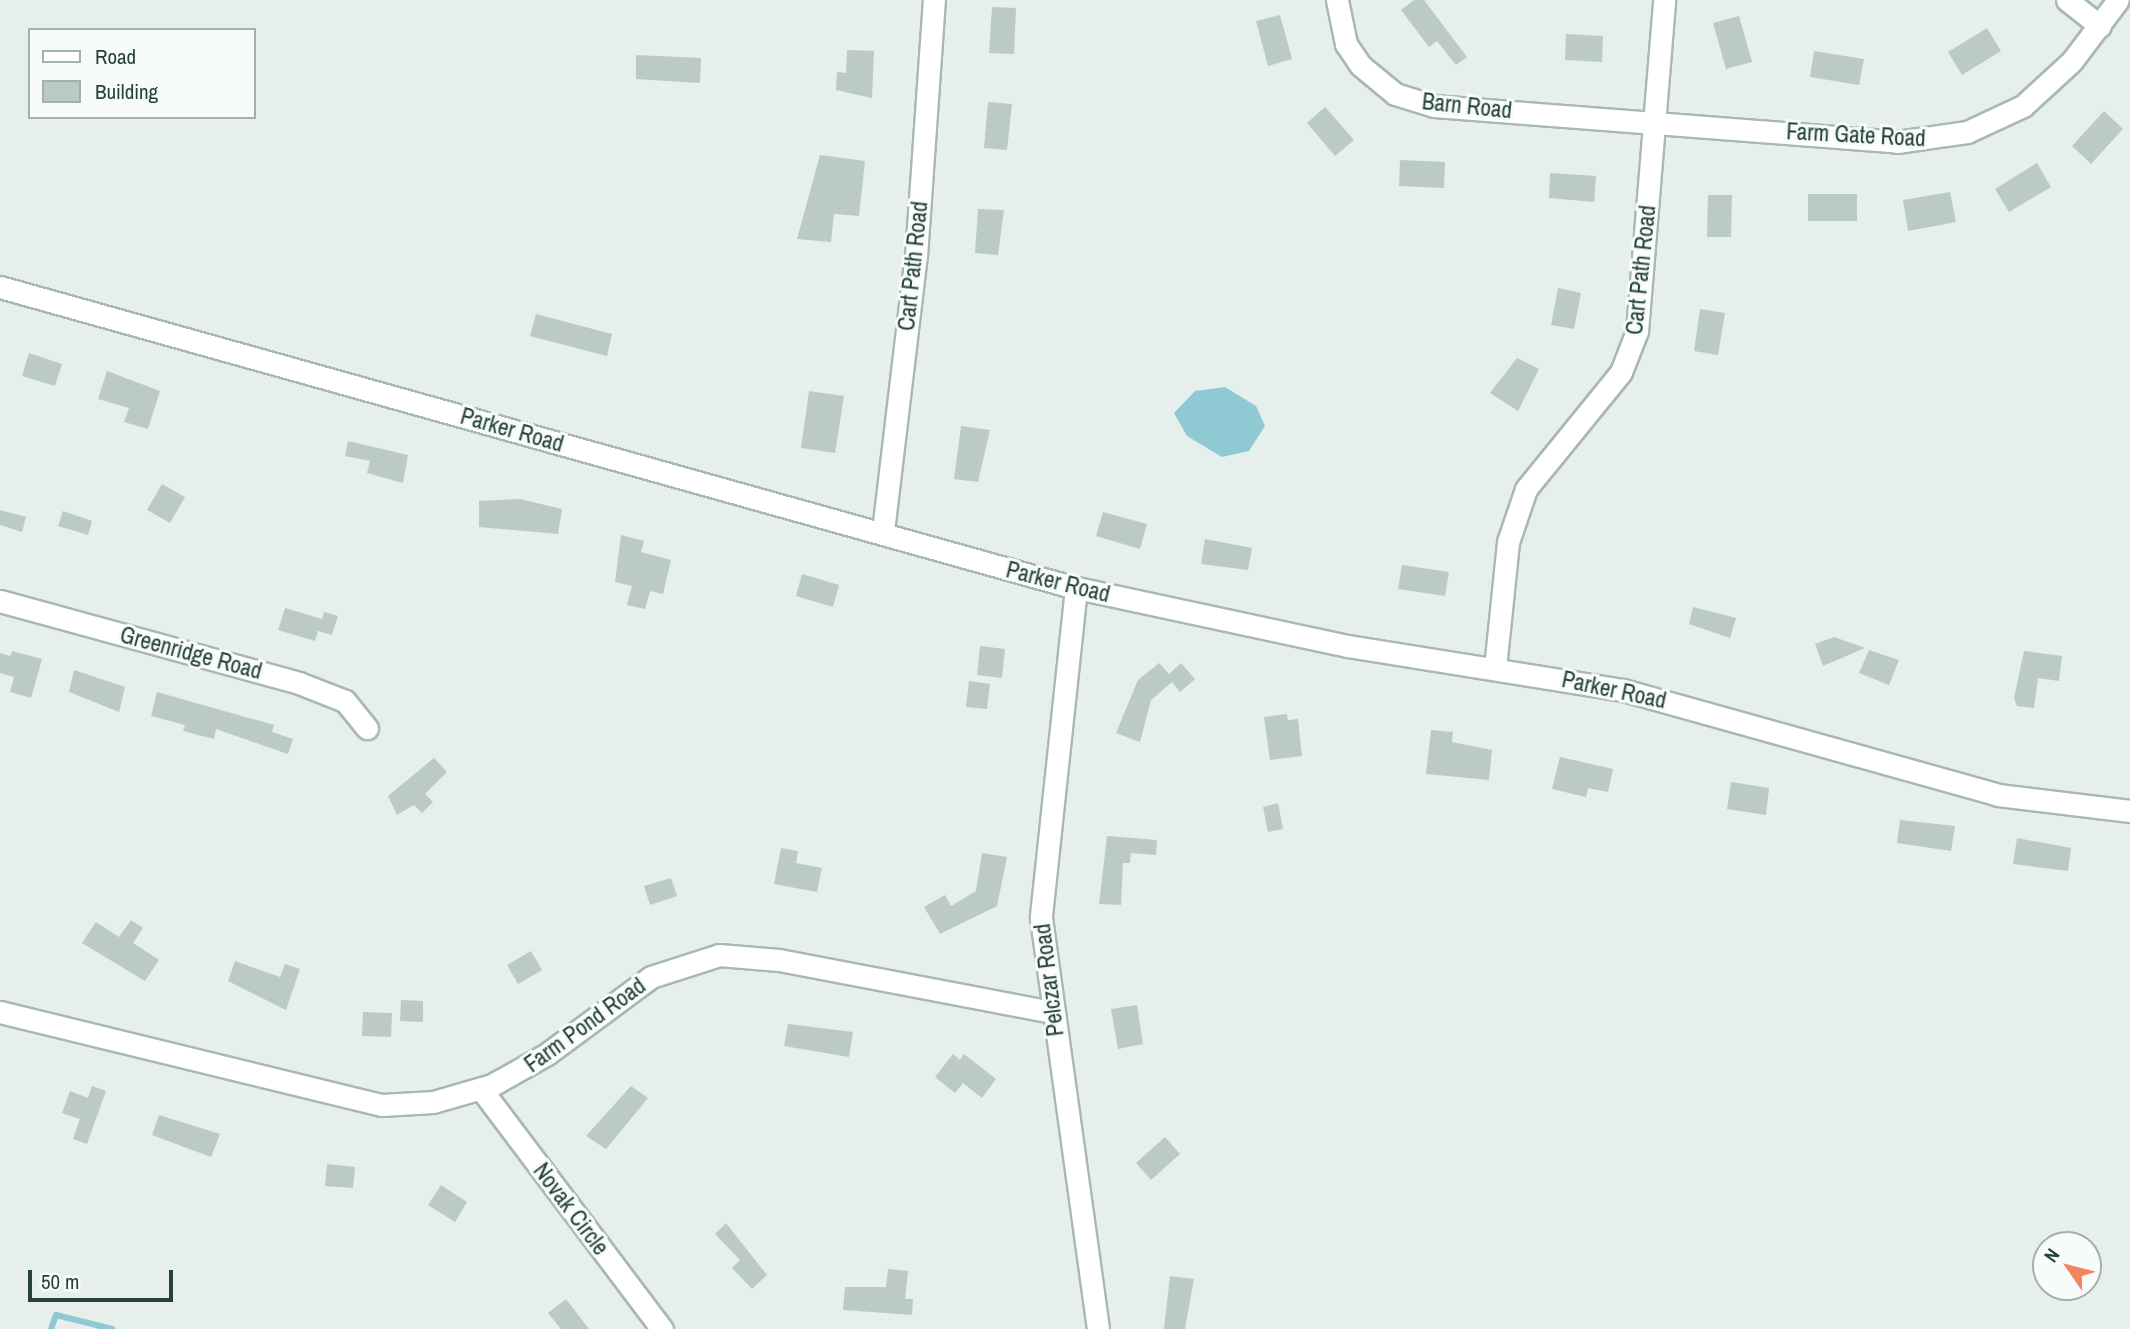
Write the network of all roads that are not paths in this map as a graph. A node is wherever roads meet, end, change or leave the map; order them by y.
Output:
1 (934, 0) edge
2 (1337, 0) edge
3 (1664, 0) edge
4 (2067, 0) edge
5 (2118, 0) edge
6 (2100, 26) junction
7 (1655, 120) junction
8 (0, 287) edge
9 (883, 531) junction
10 (1076, 588) junction
11 (0, 601) edge
12 (1494, 668) junction
13 (367, 728) dead end
14 (2130, 811) edge
15 (0, 1012) edge
16 (1052, 1012) junction
17 (481, 1089) junction
18 (662, 1329) edge
19 (1098, 1329) edge

1 - 9 street, Cart Path Road
2 - 7 street, Barn Road
3 - 7 street, Cart Path Road
4 - 6 street
5 - 6 street, Farm Gate Road
6 - 7 street, Farm Gate Road
7 - 12 street, Cart Path Road
8 - 9 street, Parker Road
9 - 10 street, Parker Road
10 - 12 street, Parker Road
10 - 16 street, Pelczar Road
11 - 13 street, Greenridge Road
12 - 14 street, Parker Road
15 - 17 street, Farm Pond Road
16 - 17 street, Farm Pond Road
16 - 19 street, Pelczar Road
17 - 18 street, Novak Circle

